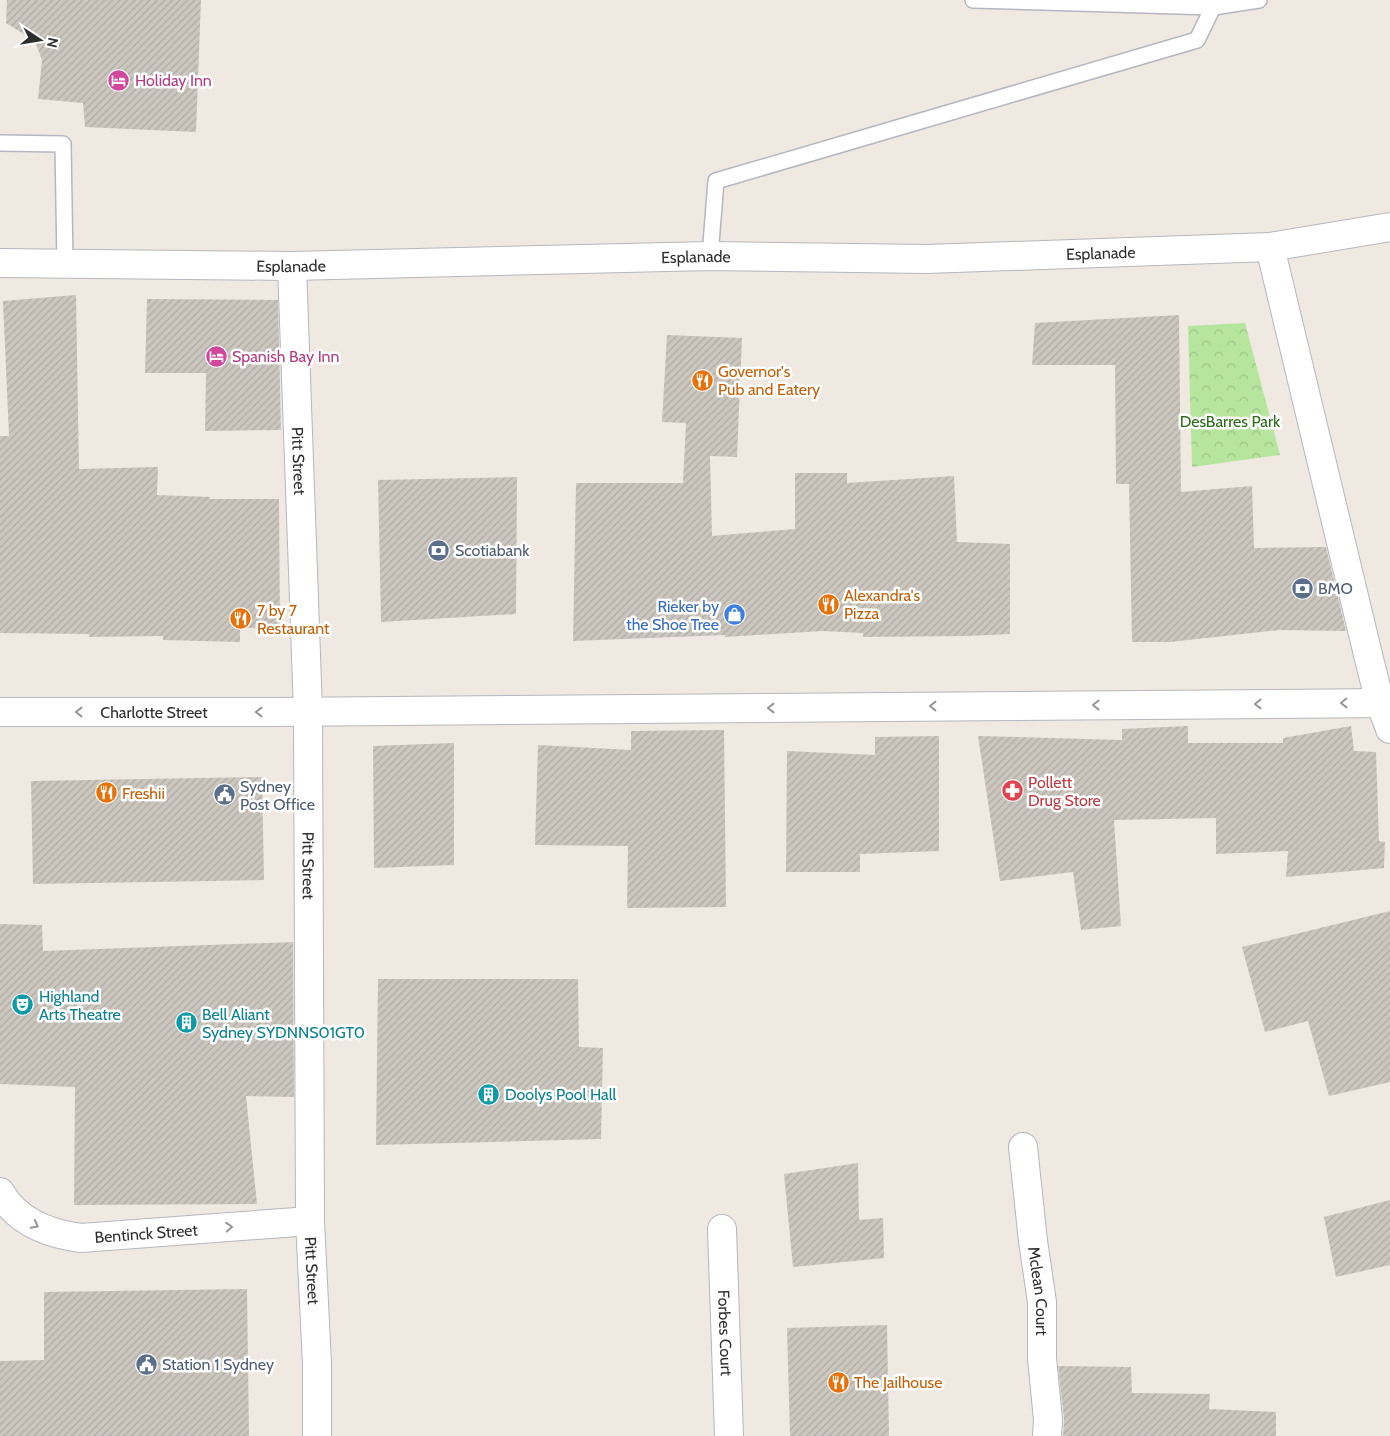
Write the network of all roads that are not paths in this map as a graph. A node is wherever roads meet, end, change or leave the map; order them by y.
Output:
1 (973, 0) edge
2 (1258, 0) edge
3 (1213, 7) junction
4 (0, 143) edge
5 (1390, 227) edge
6 (1270, 246) junction
7 (710, 256) junction
8 (0, 263) edge
9 (65, 263) junction
10 (292, 266) junction
11 (1385, 703) edge
12 (308, 711) junction
13 (0, 712) edge
14 (1390, 729) edge
15 (1022, 1147) dead end
16 (0, 1192) edge
17 (310, 1221) junction
18 (722, 1229) dead end
19 (317, 1436) edge
20 (729, 1436) edge
21 (1047, 1436) edge

1 - 3 lane
2 - 3 lane
3 - 7 lane
4 - 9 lane
5 - 6 street, Esplanade
6 - 7 street, Esplanade
6 - 11 street
7 - 10 street, Esplanade
8 - 9 street, Esplanade
9 - 10 street, Esplanade
10 - 12 street, Pitt Street
11 -> 12 street, Charlotte Street
11 - 14 street
12 -> 13 street, Charlotte Street
12 - 17 street, Pitt Street
15 - 21 street, Mclean Court
16 -> 17 street, Bentinck Street
17 - 19 street, Pitt Street
18 - 20 street, Forbes Court

